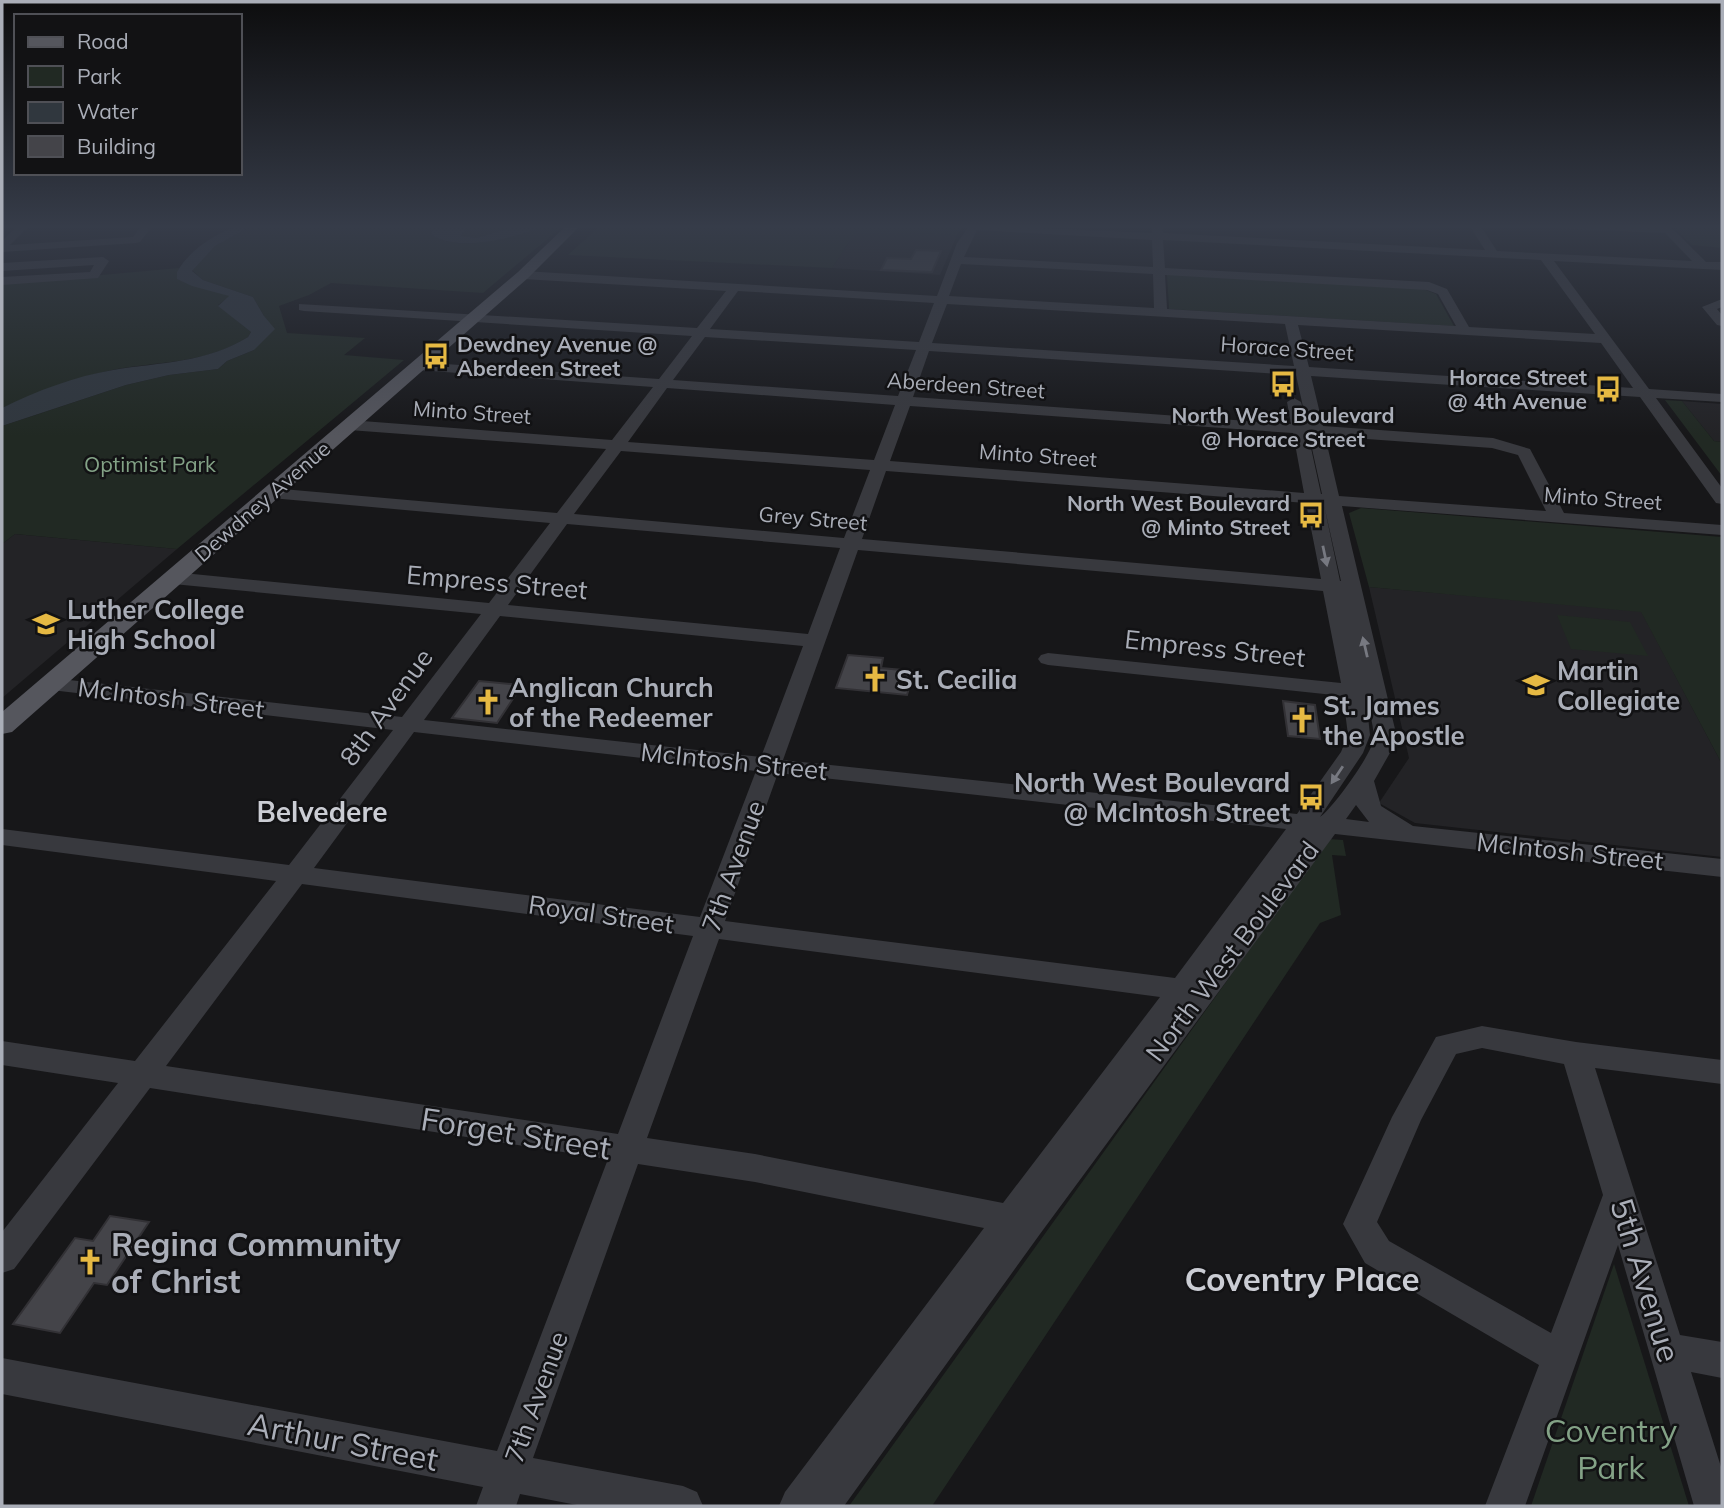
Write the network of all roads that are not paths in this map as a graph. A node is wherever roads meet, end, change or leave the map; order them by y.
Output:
1 (499, 295) edge
2 (729, 295) edge
3 (869, 295) edge
4 (945, 295) edge
5 (1160, 295) edge
6 (1445, 295) edge
7 (1573, 295) edge
8 (943, 300) junction
9 (1722, 303) edge
10 (304, 307) dead end
11 (1161, 313) junction
12 (474, 317) junction
13 (1284, 321) junction
14 (1722, 322) edge
15 (1465, 331) junction
16 (701, 332) junction
17 (1605, 339) junction
18 (924, 346) junction
19 (417, 366) junction
20 (1295, 370) junction
21 (662, 384) junction
22 (1646, 393) junction
23 (1722, 398) edge
24 (905, 401) junction
25 (349, 425) junction
26 (1308, 430) junction
27 (615, 446) junction
28 (880, 465) junction
29 (271, 493) junction
30 (1722, 499) edge
31 (1323, 500) junction
32 (1558, 517) junction
33 (560, 519) junction
34 (1722, 530) edge
35 (850, 544) junction
36 (173, 578) junction
37 (1331, 586) junction
38 (1352, 587) junction
39 (494, 609) junction
40 (816, 641) junction
41 (1048, 659) dead end
42 (51, 684) junction
43 (1353, 691) junction
44 (1376, 693) junction
45 (407, 725) junction
46 (2, 726) edge
47 (770, 765) junction
48 (1362, 781) junction
49 (1316, 824) junction
50 (1418, 835) junction
51 (2, 836) edge
52 (1722, 867) edge
53 (295, 873) junction
54 (710, 928) junction
55 (1191, 992) junction
56 (2, 1053) edge
57 (1576, 1054) junction
58 (1722, 1072) edge
59 (142, 1076) junction
60 (628, 1150) junction
61 (1620, 1193) junction
62 (1020, 1220) junction
63 (2, 1258) edge
64 (1667, 1350) junction
65 (1559, 1357) junction
66 (1722, 1360) edge
67 (2, 1376) edge
68 (502, 1490) edge
69 (683, 1506) edge
70 (799, 1506) edge
71 (820, 1506) edge
72 (1505, 1506) edge
73 (1714, 1506) edge

1 - 12 main road, Dewdney Avenue
2 - 16 street, 8th Avenue
3 - 8 street
4 - 8 street, 7th Avenue
5 - 11 street
6 - 15 street
7 - 17 street
8 - 11 street
8 - 18 street, 7th Avenue
9 - 14 street
10 - 12 street, Horace Street
11 - 13 street
12 - 16 street, Horace Street
12 - 19 main road, Dewdney Avenue
13 - 15 street
13 - 20 street, North West Boulevard
15 - 17 street
16 - 18 street, Horace Street
16 - 21 street, 8th Avenue
17 - 22 street
18 - 20 street, Horace Street
18 - 24 street, 7th Avenue
19 - 21 street, Aberdeen Street
19 - 25 main road, Dewdney Avenue
20 - 22 street, Horace Street
20 - 26 street, North West Boulevard
21 - 24 street, Aberdeen Street
21 - 27 street, 8th Avenue
22 - 23 street, Horace Street
22 - 30 street
24 - 26 street, Aberdeen Street
24 - 28 street, 7th Avenue
25 - 27 street, Minto Street
25 - 29 main road, Dewdney Avenue
26 - 31 street, North West Boulevard
26 - 32 street, Aberdeen Street
27 - 28 street, Minto Street
27 - 33 street, 8th Avenue
28 - 31 street, Minto Street
28 - 35 street, 7th Avenue
29 - 33 street, Grey Street
29 - 36 main road, Dewdney Avenue
31 - 32 street, Minto Street
31 -> 37 street, North West Boulevard
31 - 38 street, North West Boulevard
32 - 34 street, Minto Street
33 - 35 street, Grey Street
33 - 39 street, 8th Avenue
35 - 37 street, Grey Street
35 - 40 street, 7th Avenue
36 - 39 street, Empress Street
36 - 42 main road, Dewdney Avenue
37 - 38 street, Grey Street
37 - 43 street, North West Boulevard
44 -> 38 street, North West Boulevard
39 - 40 street, Empress Street
39 - 45 street, 8th Avenue
40 - 47 street, 7th Avenue
41 - 43 street, Empress Street
42 - 45 street, McIntosh Street
42 - 46 main road, Dewdney Avenue
43 - 44 street, Empress Street
43 -> 49 street, North West Boulevard
44 - 48 street, North West Boulevard
45 - 47 street, McIntosh Street
45 - 53 street, 8th Avenue
47 - 49 street, McIntosh Street
47 - 54 street, 7th Avenue
48 - 49 street, North West Boulevard
48 - 50 street, McIntosh Street
49 - 50 street, McIntosh Street
49 - 55 street, North West Boulevard
50 - 52 street, McIntosh Street
51 - 53 street, Royal Street
53 - 54 street, Royal Street
53 - 59 street, 8th Avenue
54 - 55 street, Royal Street
54 - 60 street, 7th Avenue
55 - 62 street, North West Boulevard
56 - 59 street, Forget Street
57 - 58 street
57 - 61 street, 5th Avenue
57 - 65 street
59 - 60 street, Forget Street
59 - 63 street, 8th Avenue
60 - 62 street, Forget Street
60 - 68 street, 7th Avenue
61 - 64 street, 5th Avenue
61 - 65 street
62 - 70 street, North West Boulevard
62 - 71 street, North West Boulevard
64 - 66 street
64 - 73 street, 5th Avenue
65 - 72 street
67 - 68 street, Arthur Street
68 - 69 street, Arthur Street

